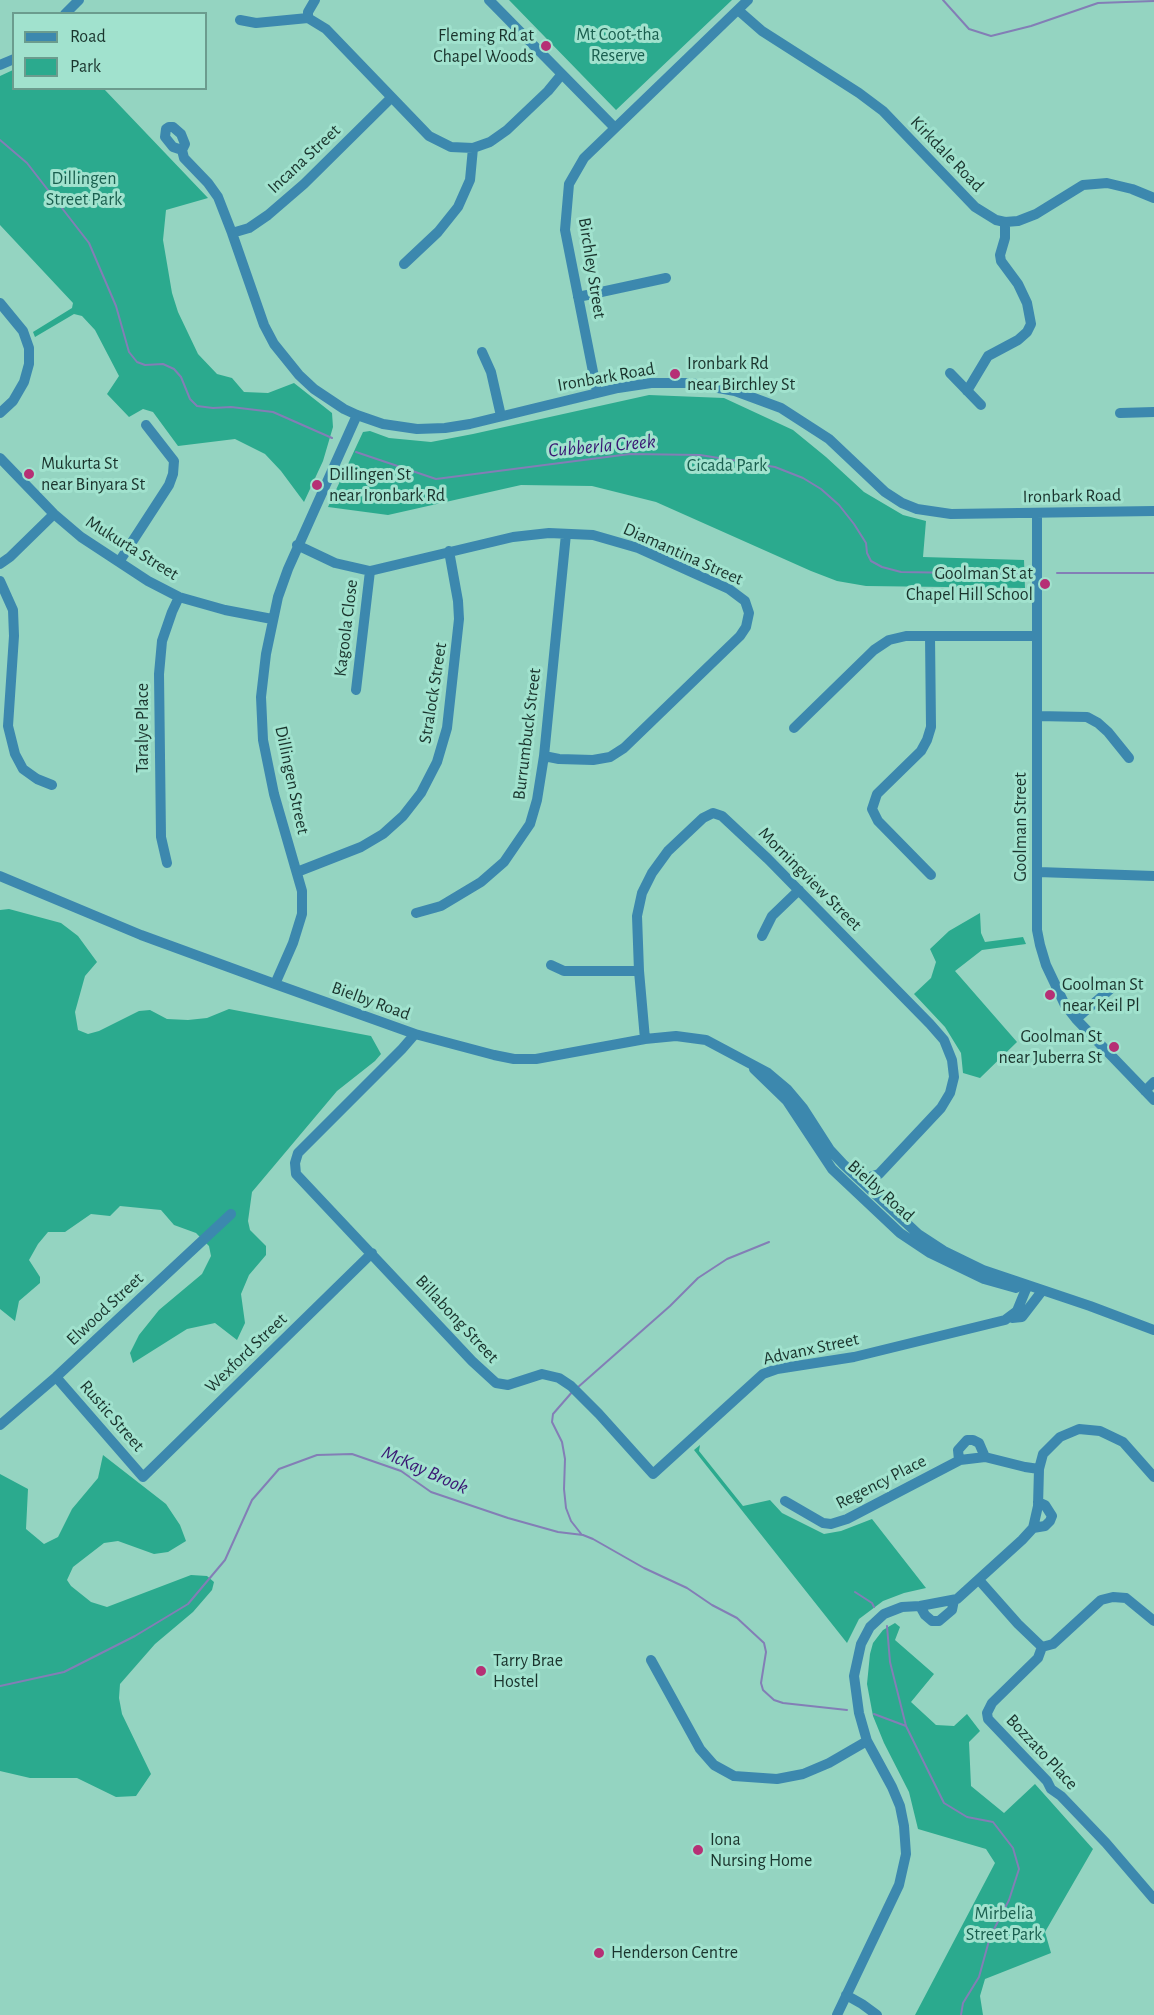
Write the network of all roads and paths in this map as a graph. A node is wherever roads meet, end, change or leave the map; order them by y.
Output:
1 (79, 0) edge
2 (315, 0) edge
3 (489, 0) edge
4 (748, 0) edge
5 (738, 10) junction
6 (67, 12) edge
7 (308, 18) junction
8 (240, 20) dead end
9 (562, 74) junction
10 (391, 98) junction
11 (615, 128) junction
12 (473, 148) junction
13 (182, 150) dead end
14 (1154, 198) edge
15 (1005, 222) junction
16 (232, 233) junction
17 (404, 264) dead end
18 (666, 278) dead end
19 (578, 297) junction
20 (0, 303) edge
21 (482, 352) dead end
22 (950, 373) dead end
23 (967, 391) junction
24 (597, 392) junction
25 (981, 405) dead end
26 (1154, 412) edge
27 (0, 413) edge
28 (1120, 413) dead end
29 (357, 415) junction
30 (501, 416) junction
31 (146, 425) dead end
32 (0, 458) edge
33 (1154, 512) edge
34 (1037, 513) junction
35 (54, 514) junction
36 (566, 534) junction
37 (297, 545) junction
38 (448, 551) junction
39 (119, 562) junction
40 (0, 564) edge
41 (370, 571) junction
42 (0, 581) edge
43 (179, 597) junction
44 (272, 619) junction
45 (930, 636) junction
46 (1036, 636) junction
47 (356, 690) dead end
48 (1037, 716) junction
49 (794, 728) dead end
50 (543, 756) junction
51 (1129, 758) dead end
52 (52, 785) dead end
53 (167, 863) dead end
54 (297, 872) junction
55 (1038, 872) junction
56 (931, 875) dead end
57 (0, 876) edge
58 (1154, 876) edge
59 (798, 890) junction
60 (416, 913) dead end
61 (762, 936) dead end
62 (551, 965) dead end
63 (639, 971) junction
64 (275, 984) junction
65 (1115, 984) dead end
66 (1076, 1019) junction
67 (415, 1034) junction
68 (645, 1039) junction
69 (744, 1060) junction
70 (1154, 1082) edge
71 (1145, 1090) junction
72 (1154, 1100) edge
73 (879, 1174) junction
74 (861, 1180) junction
75 (876, 1196) junction
76 (231, 1214) dead end
77 (372, 1253) junction
78 (1035, 1290) junction
79 (1009, 1318) junction
80 (1154, 1330) edge
81 (56, 1377) junction
82 (0, 1425) edge
83 (985, 1457) junction
84 (959, 1460) junction
85 (1039, 1469) junction
86 (653, 1474) joint
87 (143, 1477) joint
88 (1154, 1477) edge
89 (785, 1501) dead end
90 (1038, 1502) junction
91 (1033, 1528) junction
92 (979, 1580) junction
93 (954, 1600) junction
94 (920, 1606) junction
95 (1154, 1621) edge
96 (1042, 1647) junction
97 (651, 1660) dead end
98 (867, 1741) junction
99 (1154, 1899) edge
100 (846, 1995) junction
101 (837, 2015) edge
102 (877, 2015) edge

1 - 6 street
2 - 7 street
3 - 9 street
4 - 5 street, Birchley Street
5 - 11 street, Birchley Street
5 - 15 street, Kirkdale Road
7 - 8 street
7 - 10 street
9 - 11 street
9 - 12 street
10 - 12 street
10 - 16 street, Incana Street
11 - 19 street, Birchley Street
12 - 17 street
13 - 16 street, Ironbark Road
14 - 15 street
15 - 23 street
16 - 29 street, Ironbark Road
18 - 19 street
19 - 24 street, Birchley Street
20 - 27 street
21 - 30 street
22 - 23 street
23 - 25 street
24 - 30 street, Ironbark Road
24 - 34 street, Ironbark Road
26 - 28 street
29 - 30 street, Ironbark Road
29 - 37 street, Dillingen Street
31 - 39 street
32 - 35 street, Mukurta Street
33 - 34 street, Ironbark Road
34 - 46 street, Goolman Street
35 - 39 street, Mukurta Street
35 - 40 street
36 - 38 street, Diamantina Street
36 - 50 street, Burrumbuck Street
36 - 50 street, Diamantina Street
37 - 41 street, Diamantina Street
37 - 44 street, Dillingen Street
38 - 41 street, Diamantina Street
38 - 54 street, Stralock Street
39 - 43 street, Mukurta Street
41 - 47 street, Kagoola Close
42 - 52 street
43 - 44 street, Mukurta Street
43 - 53 street, Taralye Place
44 - 54 street, Dillingen Street
45 - 46 street
45 - 49 street
45 - 56 street
46 - 48 street, Goolman Street
48 - 51 street
48 - 55 street, Goolman Street
50 - 60 street, Burrumbuck Street
54 - 64 street, Dillingen Street
55 - 58 street
55 - 66 street, Goolman Street
57 - 64 street, Bielby Road
59 - 61 street
59 - 63 street, Morningview Street
59 - 73 street, Morningview Street
62 - 63 street
63 - 68 street, Morningview Street
64 - 67 street, Bielby Road
65 - 66 street
66 - 71 street, Goolman Street
67 - 68 street, Bielby Road
67 - 77 street, Billabong Street
68 - 69 street, Bielby Road
69 - 74 street, Bielby Road
69 - 78 street, Bielby Road
70 - 71 street
71 - 72 street, Goolman Street
73 - 74 street, Morningview Street
73 - 75 street
74 - 75 street, Bielby Road
75 - 78 street, Bielby Road
76 - 81 street, Elwood Street
77 - 86 street, Billabong Street
77 - 87 street, Wexford Street
78 - 79 street
78 - 79 street, Advanx Street
78 - 80 street, Bielby Road
79 - 86 street, Advanx Street
81 - 82 street, Elwood Street
81 - 87 street, Rustic Street
83 - 84 street, Regency Place
83 - 84 street, Regency Place
83 - 85 street, Regency Place
84 - 89 street, Regency Place
85 - 88 street
85 - 90 street
90 - 91 street
90 - 91 street
91 - 92 street
92 - 93 street
92 - 96 street
93 - 94 street
93 - 94 street
94 - 98 street
95 - 96 street, Bozzato Place
96 - 99 street, Bozzato Place
97 - 98 street
98 - 100 street
100 - 101 street
100 - 102 street

